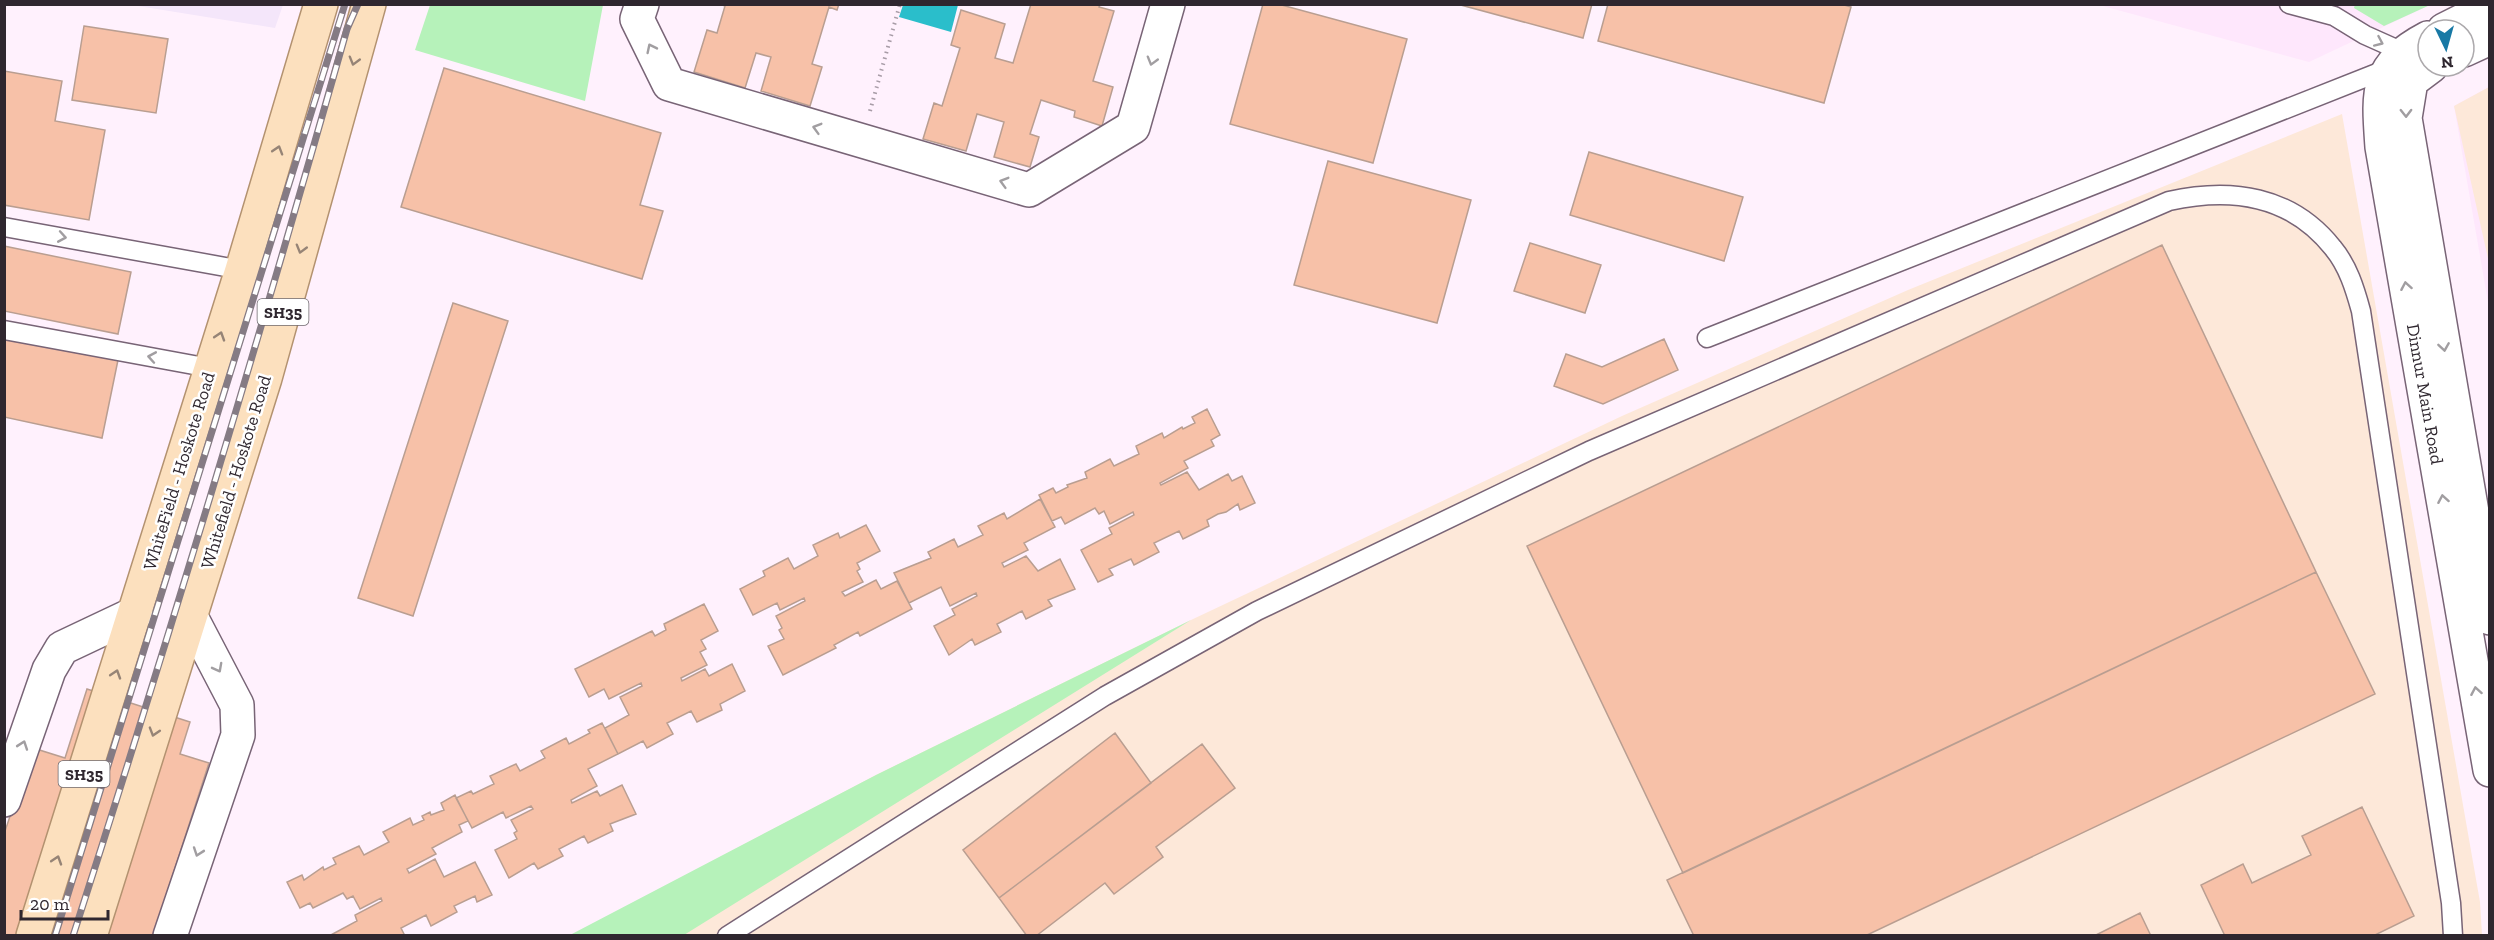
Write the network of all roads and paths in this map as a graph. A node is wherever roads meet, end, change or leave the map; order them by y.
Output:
1 (321, 4) edge
2 (369, 4) edge
3 (642, 4) edge
4 (900, 4) edge
5 (1168, 4) edge
6 (2289, 4) edge
7 (2490, 7) edge
8 (2335, 10) edge
9 (2468, 18) edge
10 (2490, 38) edge
11 (2476, 44) edge
12 (2413, 63) edge
13 (862, 141) junction
14 (4, 227) edge
15 (242, 270) junction
16 (4, 330) edge
17 (1707, 338) dead end
18 (210, 368) junction
19 (136, 613) junction
20 (191, 617) junction
21 (2490, 618) edge
22 (2490, 770) edge
23 (4, 800) edge
24 (2452, 931) edge
25 (33, 936) edge
26 (90, 936) edge
27 (170, 936) edge
28 (727, 936) edge

15 -> 1 main road, WhiteField - Hoskote Road / SH35
2 -> 20 main road, Whitefield - Hoskote Road / SH35
13 -> 3 street
4 - 13 path
5 -> 13 street
6 - 8 lane
7 - 9 street
8 -> 12 lane
10 - 11 street
12 - 17 lane
12 -> 21 street, Dinnur Main Road
22 -> 12 street, Dinnur Main Road
14 -> 15 lane
18 -> 15 main road, WhiteField - Hoskote Road / SH35
18 -> 16 lane
18 - 19 main road, WhiteField - Hoskote Road / SH35
23 -> 19 street
25 -> 19 main road, WhiteField - Hoskote Road / SH35
20 -> 26 main road, Whitefield - Hoskote Road / SH35
20 -> 27 street
24 - 28 lane

